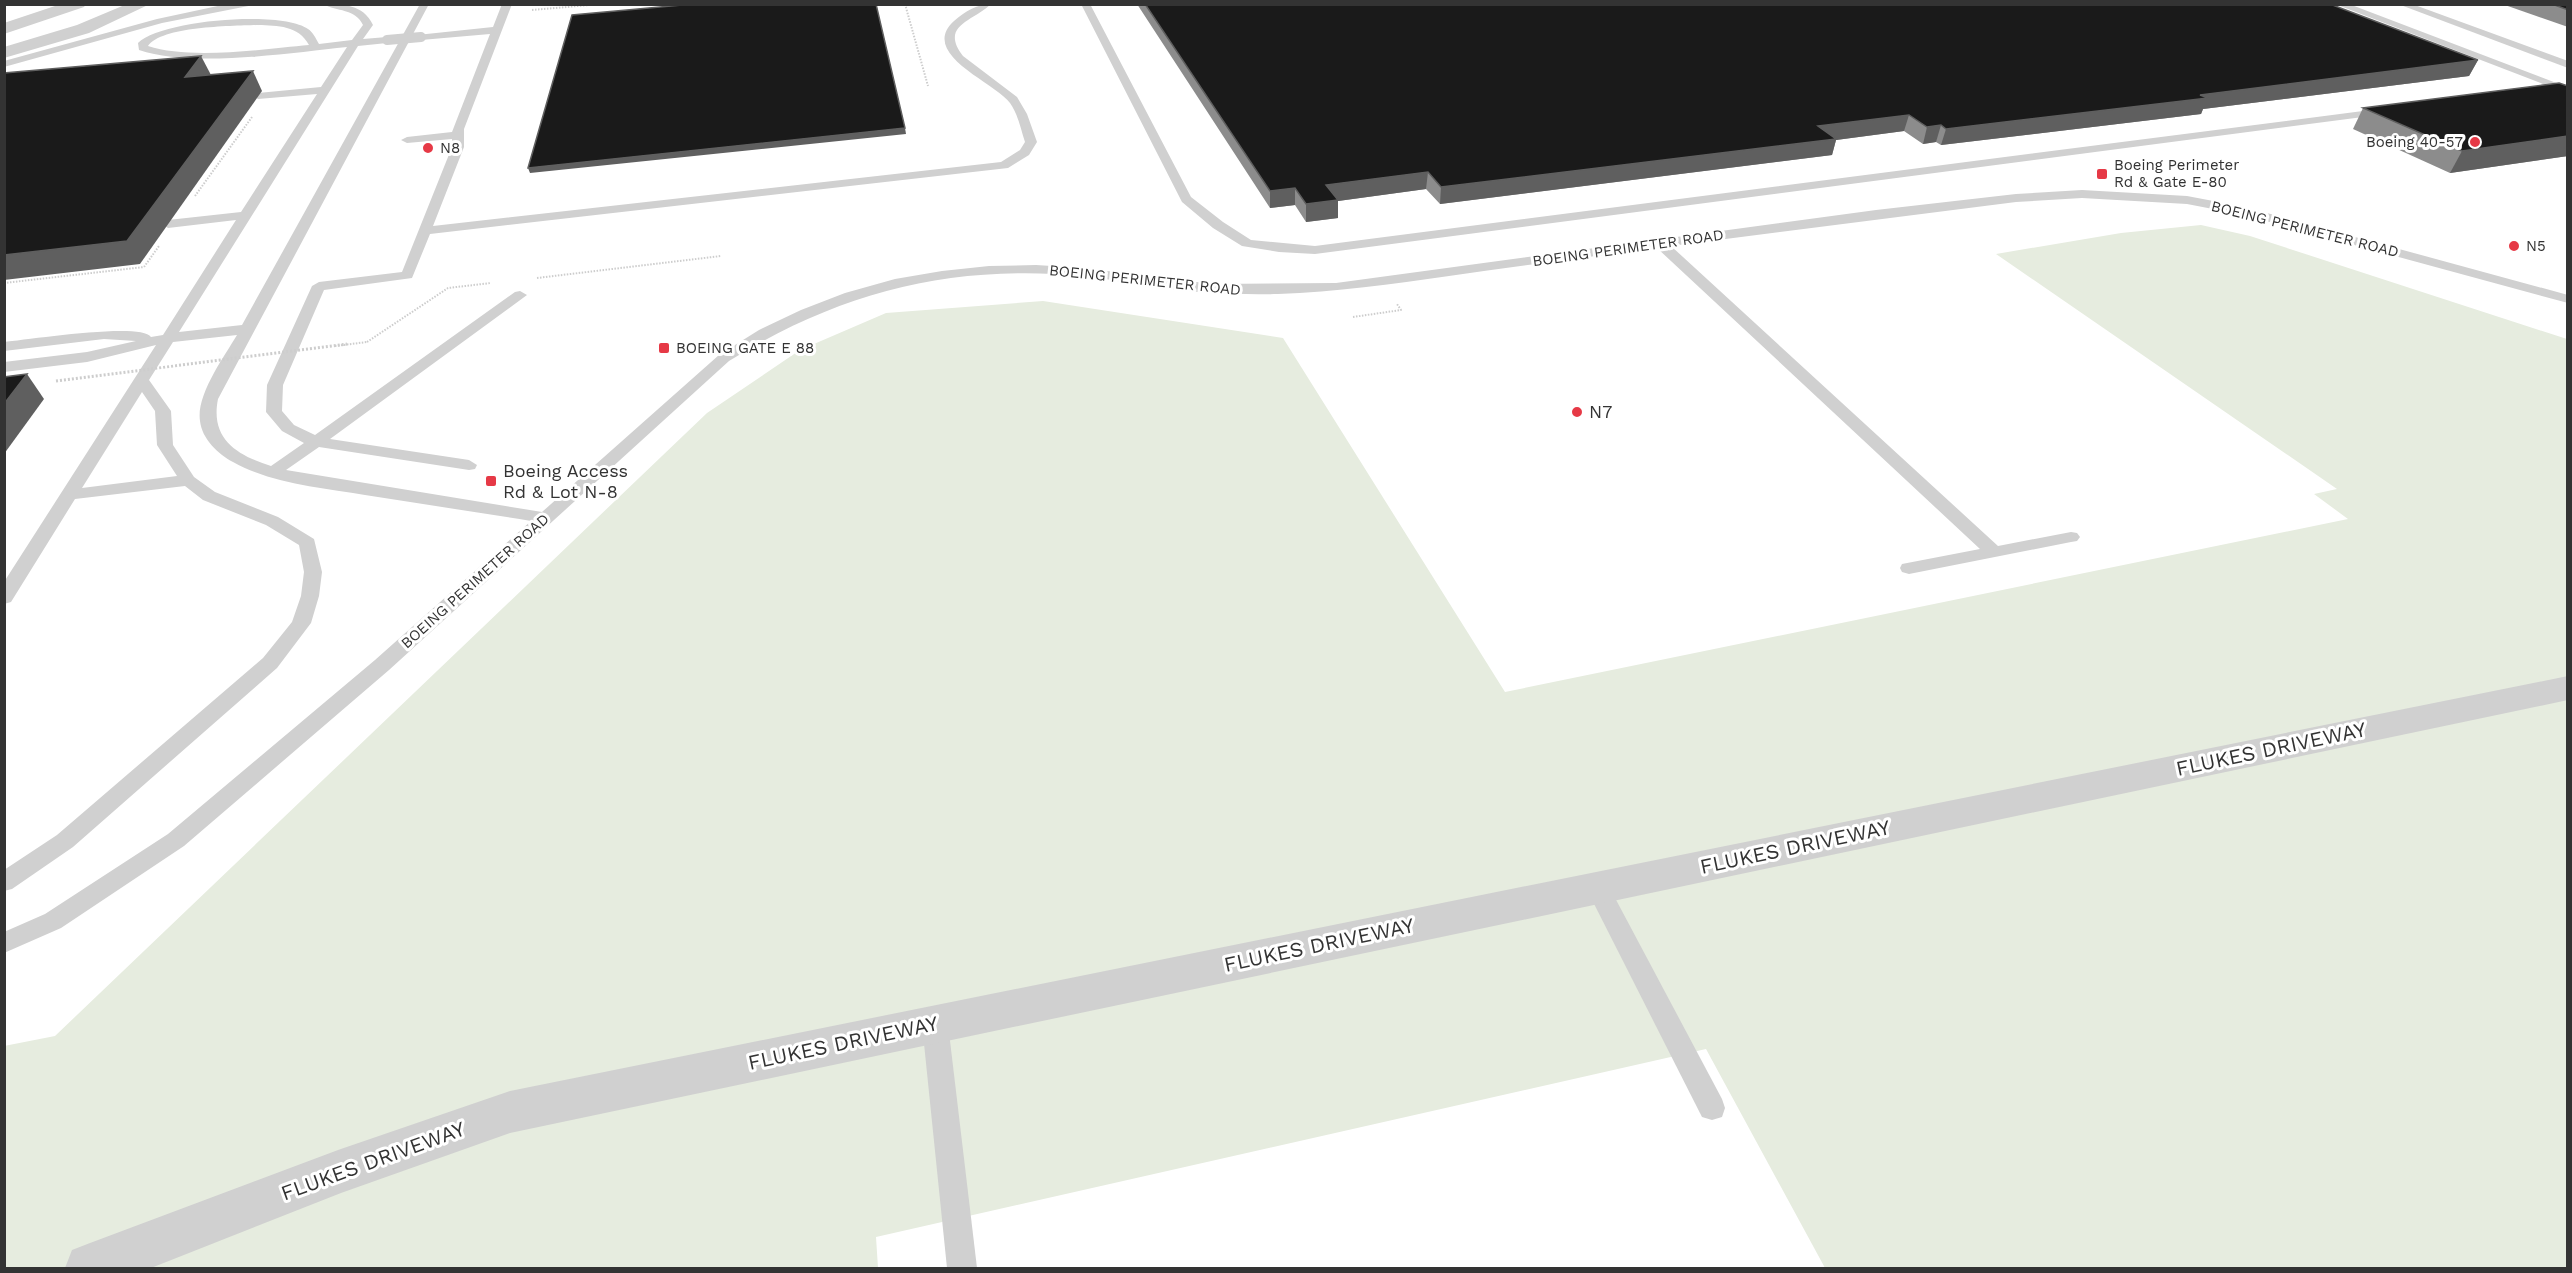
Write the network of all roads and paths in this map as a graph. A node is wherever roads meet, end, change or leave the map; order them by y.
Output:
1 (78, 4) edge
2 (142, 4) edge
3 (255, 4) edge
4 (327, 4) edge
5 (425, 4) edge
6 (601, 4) edge
7 (905, 4) edge
8 (987, 4) edge
9 (1085, 4) edge
10 (2339, 4) edge
11 (2402, 4) edge
12 (506, 9) edge
13 (4, 29) edge
14 (496, 30) junction
15 (356, 42) junction
16 (315, 46) junction
17 (4, 53) edge
18 (4, 64) edge
19 (2568, 65) edge
20 (928, 86) dead end
21 (324, 90) junction
22 (2520, 94) edge
23 (258, 96) dead end
24 (2393, 110) edge
25 (458, 135) junction
26 (407, 140) dead end
27 (245, 215) junction
28 (168, 224) edge
29 (425, 231) junction
30 (1660, 243) junction
31 (520, 295) dead end
32 (2568, 299) edge
33 (248, 329) junction
34 (167, 339) junction
35 (368, 342) dead end
36 (4, 347) edge
37 (4, 368) edge
38 (142, 380) junction
39 (57, 381) dead end
40 (316, 442) junction
41 (469, 465) dead end
42 (273, 472) junction
43 (188, 480) junction
44 (69, 495) junction
45 (545, 518) junction
46 (2071, 537) dead end
47 (1994, 552) junction
48 (1909, 567) dead end
49 (4, 598) edge
50 (2568, 688) edge
51 (4, 882) edge
52 (1599, 888) junction
53 (4, 943) edge
54 (935, 1024) junction
55 (1712, 1108) dead end
56 (106, 1266) edge
57 (962, 1269) edge

1 - 13 street
2 - 17 street
3 - 18 lane
4 - 15 lane
5 - 33 lane
6 - 12 path
7 - 20 path
8 - 29 lane
9 - 24 lane
10 - 22 lane
11 - 19 lane
12 - 14 lane
14 - 15 lane, bridge
14 - 25 lane
15 - 16 lane
15 - 21 lane
16 - 16 lane
21 - 23 lane
21 - 27 lane
25 - 26 lane
25 - 29 lane
27 - 28 lane
27 - 34 lane
29 - 40 lane
30 - 32 lane, BOEING PERIMETER ROAD
30 - 45 lane, BOEING PERIMETER ROAD
30 - 47 lane
31 - 40 lane
33 - 34 lane
33 - 42 lane
34 - 36 lane
34 - 37 lane
34 - 38 lane
35 - 39 path, bridge
38 - 43 lane
38 - 44 lane
40 - 41 lane
40 - 42 lane
42 - 45 lane
43 - 44 lane
43 - 51 lane
44 - 49 lane
45 - 53 lane, BOEING PERIMETER ROAD
46 - 47 lane
47 - 48 lane
50 - 52 street, FLUKES DRIVEWAY
52 - 54 street, FLUKES DRIVEWAY
52 - 55 lane
54 - 56 street, FLUKES DRIVEWAY
54 - 57 lane

